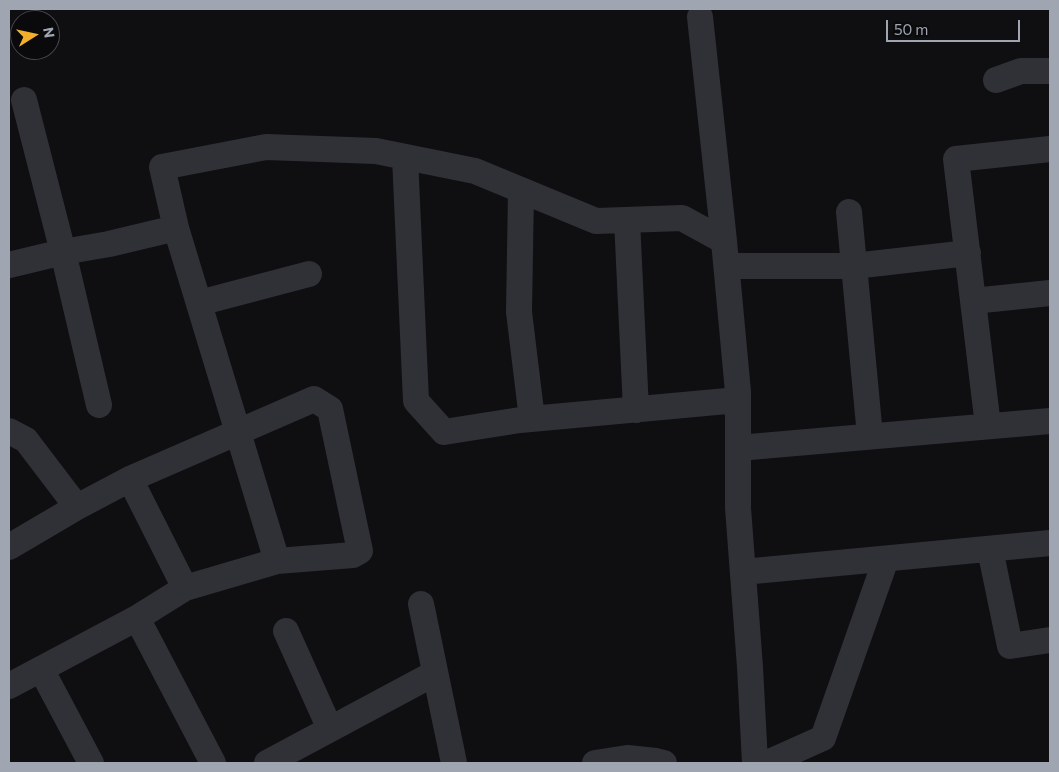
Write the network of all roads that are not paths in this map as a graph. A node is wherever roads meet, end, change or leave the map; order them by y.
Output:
1 (700, 17) dead end
2 (1050, 71) edge
3 (996, 80) dead end
4 (24, 100) dead end
5 (1050, 149) edge
6 (405, 157) junction
7 (521, 190) junction
8 (849, 212) dead end
9 (627, 220) junction
10 (176, 228) junction
11 (63, 252) junction
12 (725, 253) junction
13 (968, 253) junction
14 (9, 265) edge
15 (854, 266) junction
16 (309, 274) dead end
17 (1050, 294) edge
18 (973, 301) junction
19 (199, 303) junction
20 (738, 400) junction
21 (99, 405) dead end
22 (636, 410) junction
23 (532, 419) junction
24 (1050, 421) edge
25 (988, 426) junction
26 (9, 431) edge
27 (238, 432) junction
28 (870, 436) junction
29 (738, 448) junction
30 (130, 479) junction
31 (77, 507) junction
32 (1050, 543) edge
33 (9, 547) edge
34 (990, 549) junction
35 (886, 559) junction
36 (277, 561) junction
37 (743, 572) junction
38 (185, 588) junction
39 (421, 604) dead end
40 (137, 618) junction
41 (286, 631) dead end
42 (1050, 640) edge
43 (41, 669) junction
44 (435, 673) junction
45 (9, 686) edge
46 (330, 730) junction
47 (91, 763) edge
48 (213, 763) edge
49 (267, 763) edge
50 (454, 763) edge
51 (595, 763) edge
52 (664, 763) edge
53 (755, 763) edge
54 (767, 763) edge

1 - 12 street
2 - 3 street
4 - 11 street
5 - 13 street
6 - 7 street
6 - 10 street
6 - 23 street
7 - 9 street
7 - 23 street
8 - 15 street
9 - 12 street
9 - 22 street
10 - 11 street
10 - 19 street
11 - 14 street
11 - 21 street
12 - 15 street
12 - 20 street
13 - 15 street
13 - 18 street
15 - 28 street
16 - 19 street
17 - 18 street
18 - 25 street
19 - 27 street
20 - 22 street
20 - 29 street
22 - 23 street
24 - 25 street
25 - 28 street
26 - 31 street
27 - 30 street
27 - 36 street
27 - 36 street
28 - 29 street
29 - 37 street
30 - 31 street
30 - 38 street
31 - 33 street
32 - 34 street
34 - 35 street
34 - 42 street
35 - 37 street
35 - 54 street
36 - 38 street
37 - 53 street
38 - 40 street
39 - 44 street
40 - 43 street
40 - 48 street
41 - 46 street
43 - 45 street
43 - 47 street
44 - 46 street
44 - 50 street
46 - 49 street
51 - 52 street

